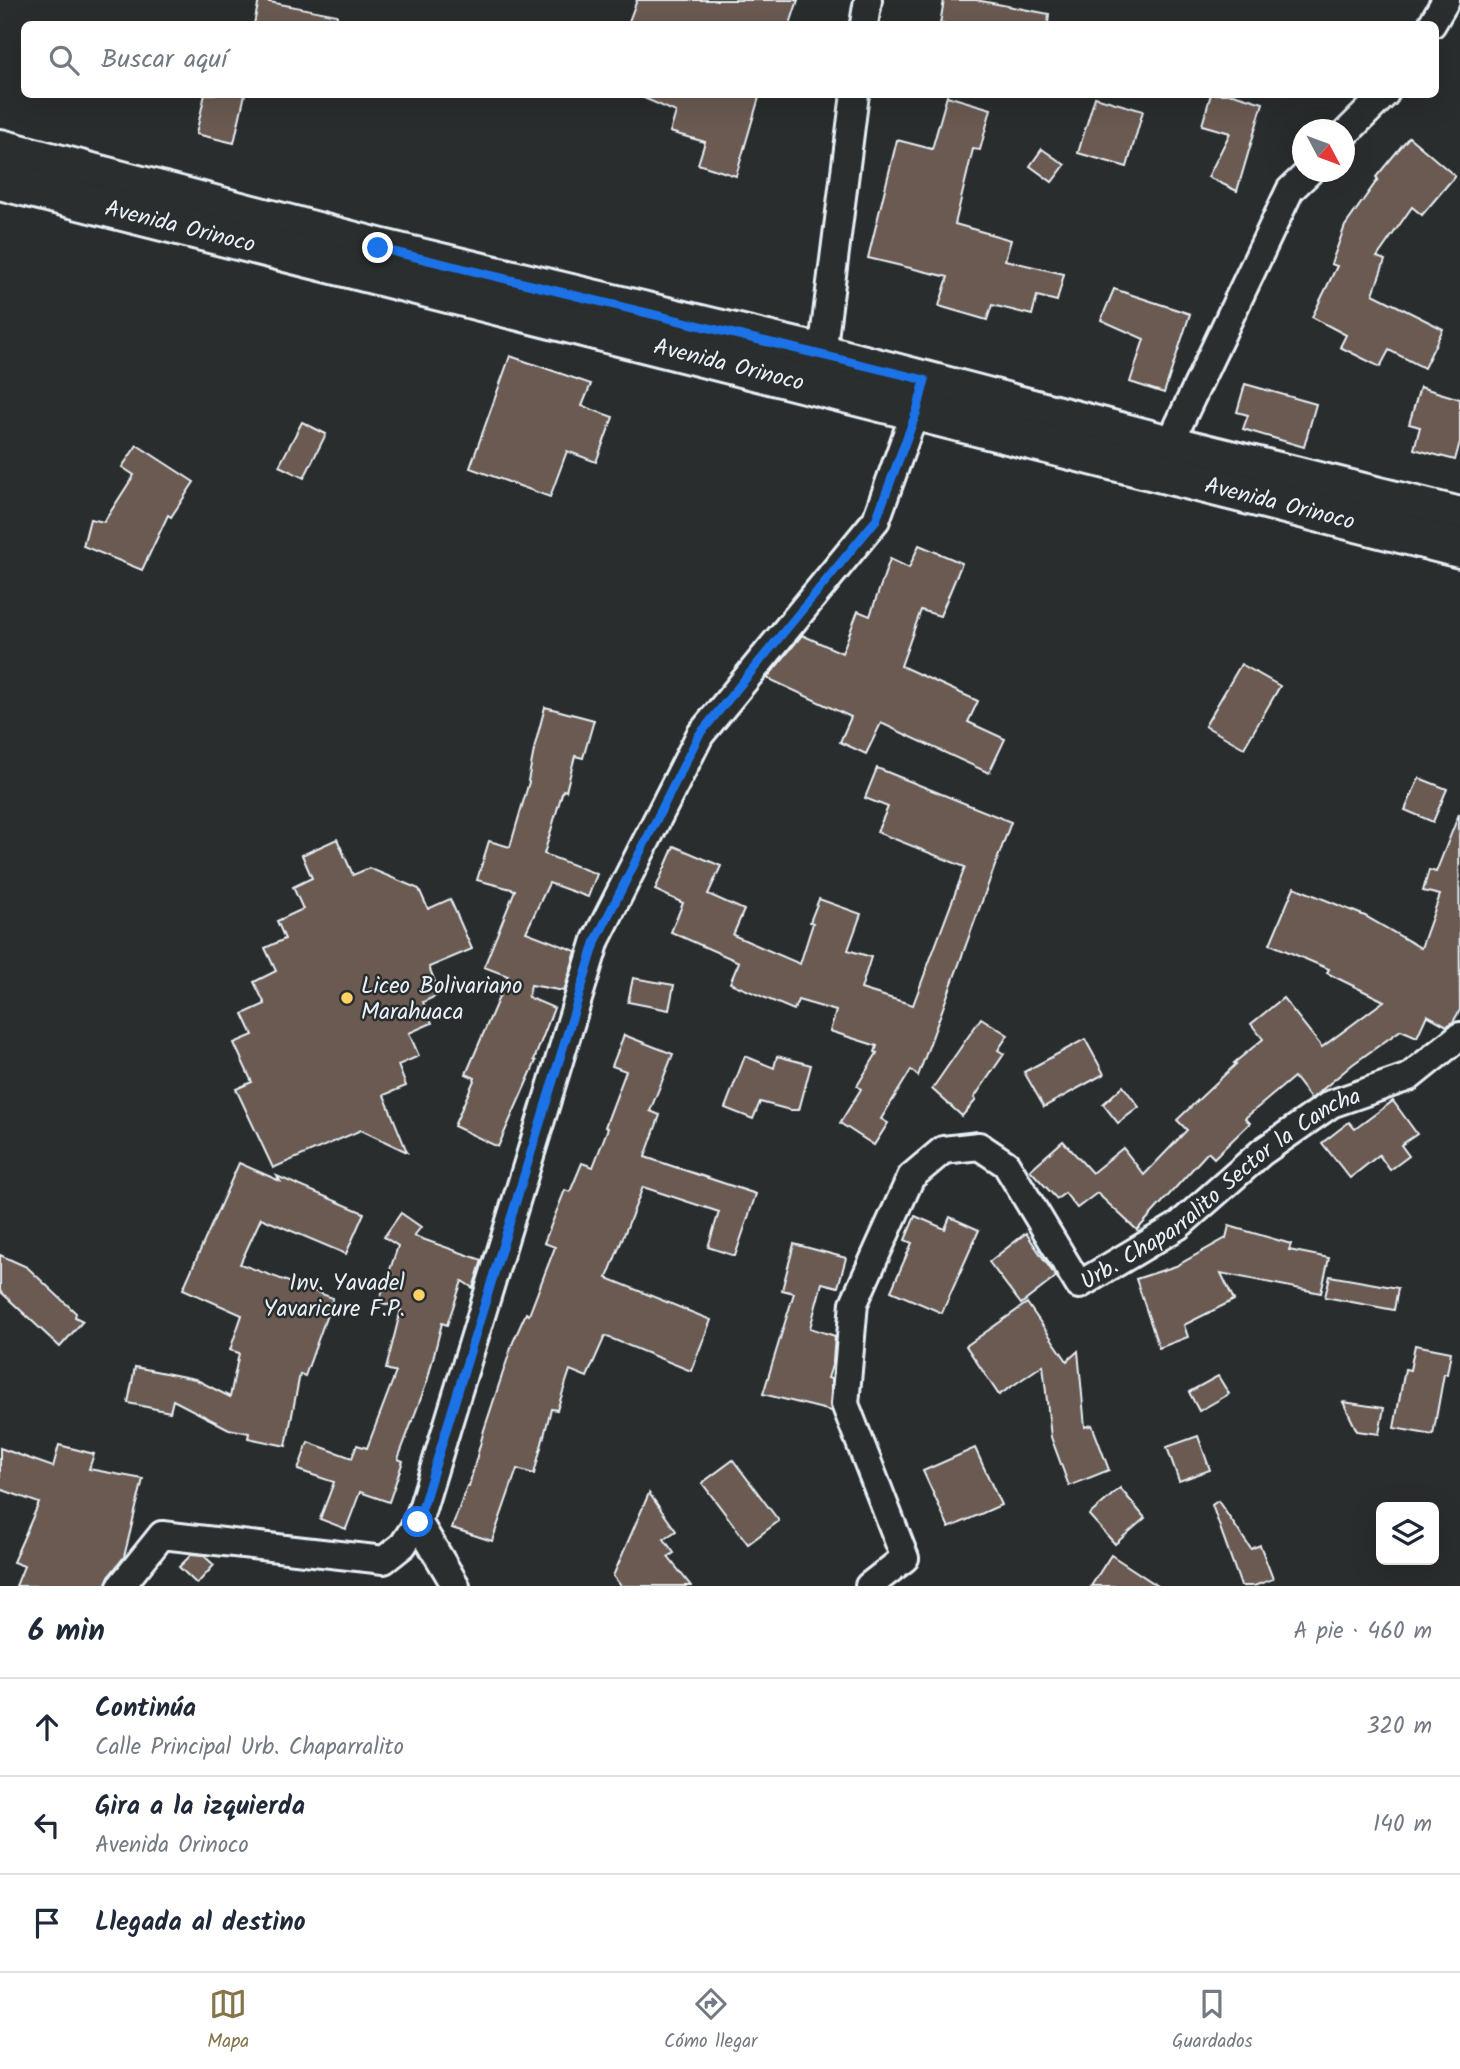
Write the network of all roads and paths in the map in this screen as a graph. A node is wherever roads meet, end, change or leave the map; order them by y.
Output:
1 (868, 0) edge
2 (864, 21) edge
3 (854, 98) edge
4 (1381, 98) edge
5 (1355, 125) edge
6 (0, 149) edge
7 (0, 180) edge
8 (1298, 182) edge
9 (822, 354) junction
10 (921, 396) junction
11 (1169, 445) junction
12 (1460, 517) edge
13 (1460, 548) edge
14 (1460, 1036) edge
15 (418, 1522) junction
16 (121, 1586) edge
17 (456, 1586) edge
18 (869, 1586) edge

1 - 2 street
3 - 9 street
4 - 5 street
6 - 9 street, Avenida Orinoco
7 - 10 street, Avenida Orinoco
8 - 11 street
9 - 10 street, Avenida Orinoco
10 - 11 street, Avenida Orinoco
10 - 13 street, Avenida Orinoco
10 - 15 street
11 - 12 street, Avenida Orinoco
14 - 18 street, Urb. Chaparralito Sector la Cancha
15 - 16 street
15 - 17 street

